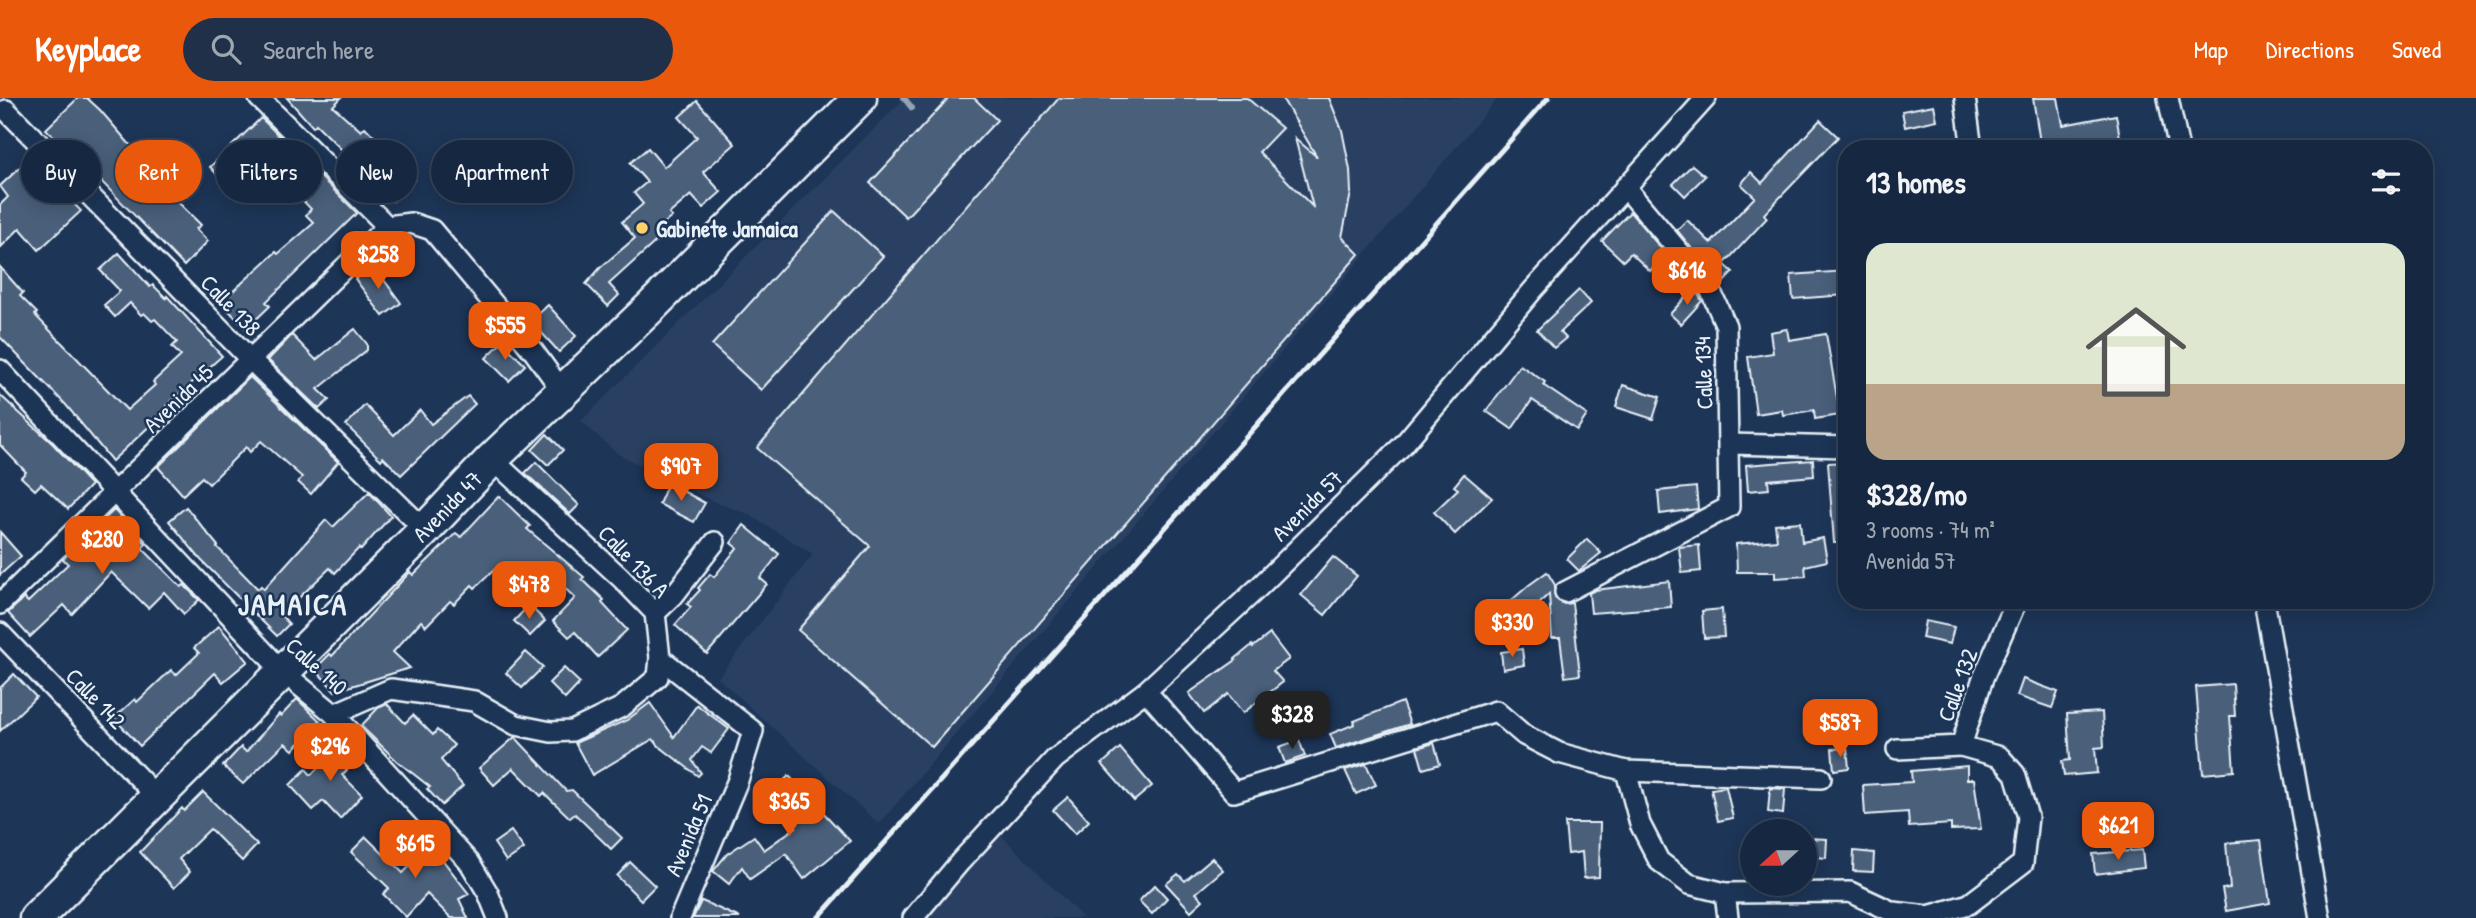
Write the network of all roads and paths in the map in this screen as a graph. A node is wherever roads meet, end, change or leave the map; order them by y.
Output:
1 (259, 98) edge
2 (860, 98) edge
3 (1706, 98) edge
4 (1965, 98) edge
5 (2168, 98) edge
6 (8, 108) edge
7 (1971, 140) edge
8 (2177, 140) edge
9 (1625, 187) junction
10 (387, 226) junction
11 (251, 361) junction
12 (0, 370) edge
13 (563, 392) junction
14 (1730, 444) junction
15 (1838, 447) edge
16 (492, 459) junction
17 (116, 492) junction
18 (425, 530) junction
19 (715, 542) dead end
20 (1565, 592) dead end
21 (0, 604) edge
22 (2013, 609) edge
23 (2266, 609) edge
24 (654, 613) junction
25 (0, 633) edge
26 (660, 658) junction
27 (283, 672) junction
28 (1146, 691) junction
29 (334, 713) junction
30 (1961, 746) junction
31 (1897, 749) dead end
32 (1626, 771) junction
33 (1821, 778) dead end
34 (156, 796) junction
35 (1724, 893) junction
36 (36, 918) edge
37 (498, 918) edge
38 (680, 918) edge
39 (914, 918) edge
40 (1728, 918) edge
41 (2320, 918) edge

1 - 10 street
2 - 13 main road, Avenida 47
3 - 9 street, Avenida 57
4 - 7 street
5 - 8 street
6 - 11 street, Calle 138
9 - 14 street, Calle 134
9 - 28 street, Avenida 57
10 - 11 street, Avenida 45
10 - 13 street
11 - 17 street, Avenida 45
11 - 18 street, Calle 138
12 - 17 street, Calle 140
13 - 16 main road, Avenida 47
14 - 15 street
14 - 20 street, Calle 134
16 - 18 main road, Avenida 47
16 - 24 street, Calle 136 A
17 - 21 street, Avenida 45
17 - 27 street, Calle 140
18 - 27 main road, Avenida 47
19 - 24 street
22 - 30 street, Calle 132
23 - 41 street
24 - 26 street, Calle 136 A
25 - 34 street, Calle 142
26 - 29 street
26 - 38 street, Avenida 51
27 - 29 street, Calle 140
27 - 34 main road, Avenida 47
28 - 32 street
28 - 39 street, Avenida 57
29 - 37 street, Calle 140
30 - 31 street
30 - 35 street, Calle 132
32 - 33 street
32 - 35 street, Calle 132
34 - 36 main road, Avenida 47
35 - 40 street

